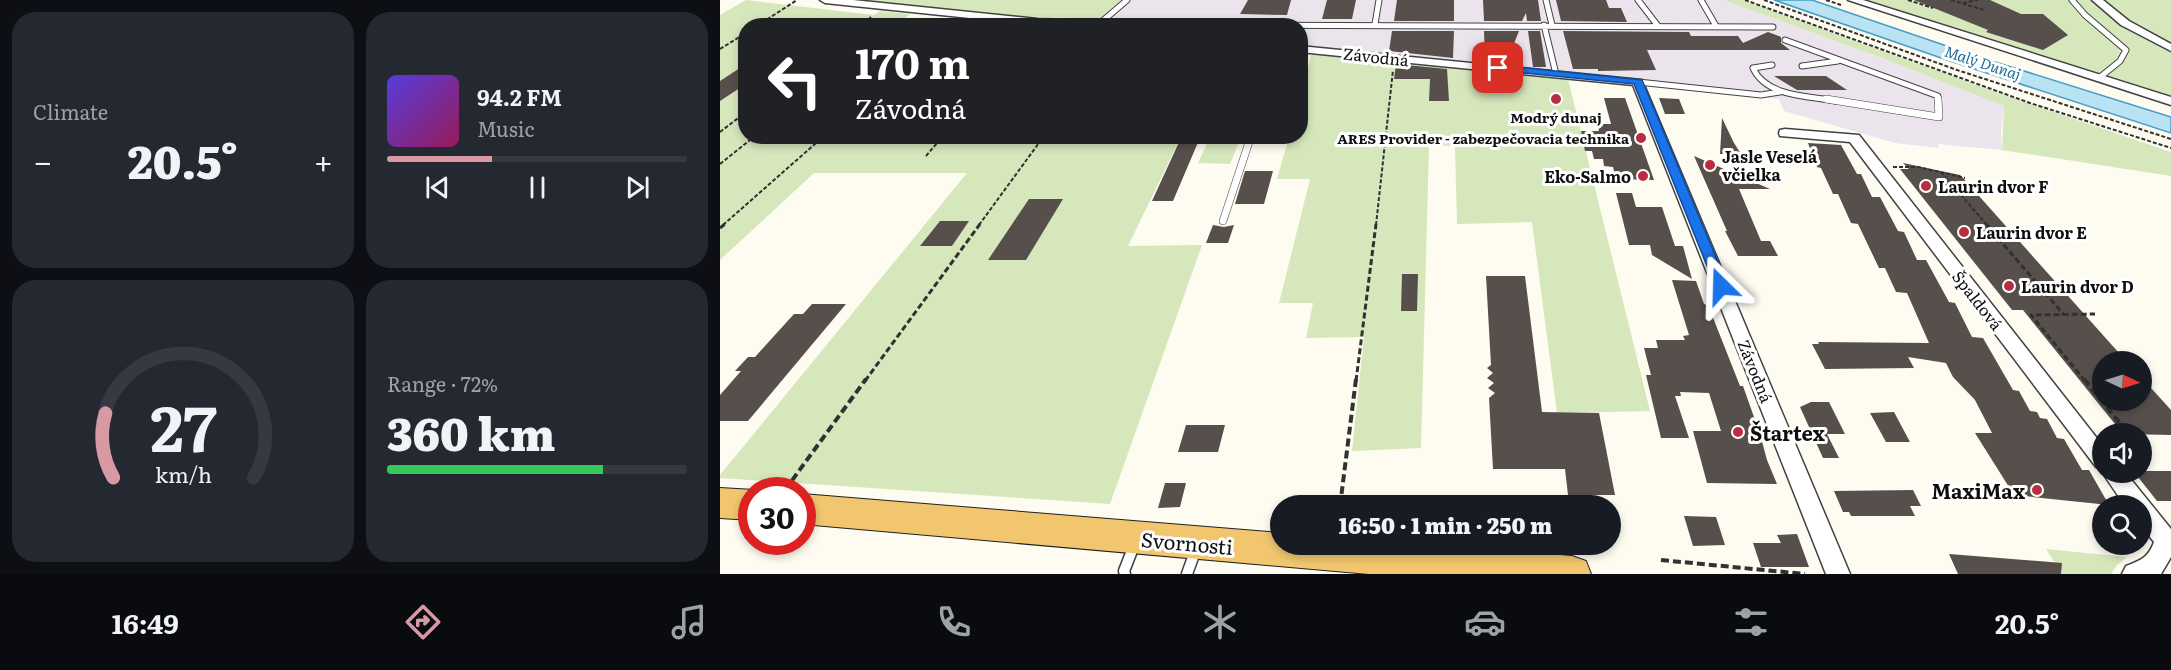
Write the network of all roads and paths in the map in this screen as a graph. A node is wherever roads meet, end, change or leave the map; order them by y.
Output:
1 (797, 0) edge
2 (825, 0) edge
3 (1127, 0) edge
4 (1379, 0) edge
5 (1546, 0) edge
6 (1638, 0) edge
7 (1701, 0) edge
8 (1745, 0) edge
9 (1764, 0) edge
10 (1853, 0) edge
11 (1908, 0) edge
12 (1951, 0) edge
13 (1978, 0) edge
14 (2072, 0) edge
15 (2097, 0) edge
16 (1961, 3) junction
17 (1933, 8) dead end
18 (1984, 10) dead end
19 (769, 18) edge
20 (999, 18) edge
21 (1106, 18) edge
22 (1375, 24) junction
23 (1308, 25) edge
24 (1544, 25) junction
25 (1552, 25) junction
26 (1658, 26) junction
27 (1716, 26) junction
28 (1773, 27) dead end
29 (738, 38) edge
30 (1785, 40) dead end
31 (2171, 48) edge
32 (720, 49) edge
33 (1308, 49) edge
34 (1395, 58) junction
35 (1842, 61) junction
36 (1772, 65) dead end
37 (1802, 66) dead end
38 (1556, 74) junction
39 (2099, 78) junction
40 (1638, 82) junction
41 (1780, 92) junction
42 (2171, 101) edge
43 (738, 118) edge
44 (720, 132) edge
45 (1785, 134) dead end
46 (2171, 139) edge
47 (744, 144) edge
48 (815, 144) edge
49 (937, 144) edge
50 (1038, 144) edge
51 (1248, 144) edge
52 (2171, 148) edge
53 (926, 156) dead end
54 (720, 164) edge
55 (1884, 167) dead end
56 (1941, 172) junction
57 (1965, 178) dead end
58 (1223, 221) dead end
59 (720, 228) edge
60 (2095, 314) dead end
61 (2064, 315) junction
62 (2120, 423) edge
63 (2092, 447) edge
64 (795, 477) edge
65 (2120, 483) edge
66 (1341, 495) edge
67 (2130, 495) edge
68 (720, 503) edge
69 (738, 504) edge
70 (816, 511) edge
71 (2152, 523) edge
72 (1137, 537) junction
73 (2168, 543) edge
74 (1192, 558) edge
75 (1661, 560) dead end
76 (1125, 574) edge
77 (1572, 574) edge
78 (1805, 574) edge
79 (1838, 574) edge
80 (2134, 574) edge

1 - 19 path
2 - 20 street
3 - 21 lane
4 - 22 lane
5 - 25 lane
6 - 26 lane
7 - 27 lane
8 - 52 path
9 - 46 path
10 - 39 street
11 - 17 path
12 - 16 path
13 - 16 path
14 - 39 lane
15 - 31 street
16 - 18 path
22 - 23 lane
22 - 24 lane
24 - 25 lane
24 - 38 lane
25 - 26 lane
26 - 27 lane
27 - 28 lane
29 - 32 path
30 - 35 lane
33 - 34 street, Závodná
34 - 38 street, Závodná
34 - 66 path
35 - 37 lane
35 - 41 lane
36 - 41 lane
38 - 40 street, Závodná
39 - 42 street
40 - 41 lane
40 - 79 street, Závodná
43 - 44 path
45 - 63 street, Špaldová
47 - 54 path
48 - 59 path
49 - 53 path
50 - 64 path
51 - 58 lane
55 - 56 path
56 - 57 path
56 - 61 path
60 - 61 path
61 - 62 path
65 - 67 street
68 - 69 main road
70 - 72 main road, Svornosti
71 - 73 street
72 - 74 main road, Svornosti
72 - 76 lane
73 - 80 street
74 - 77 main road, Svornosti
75 - 78 path

